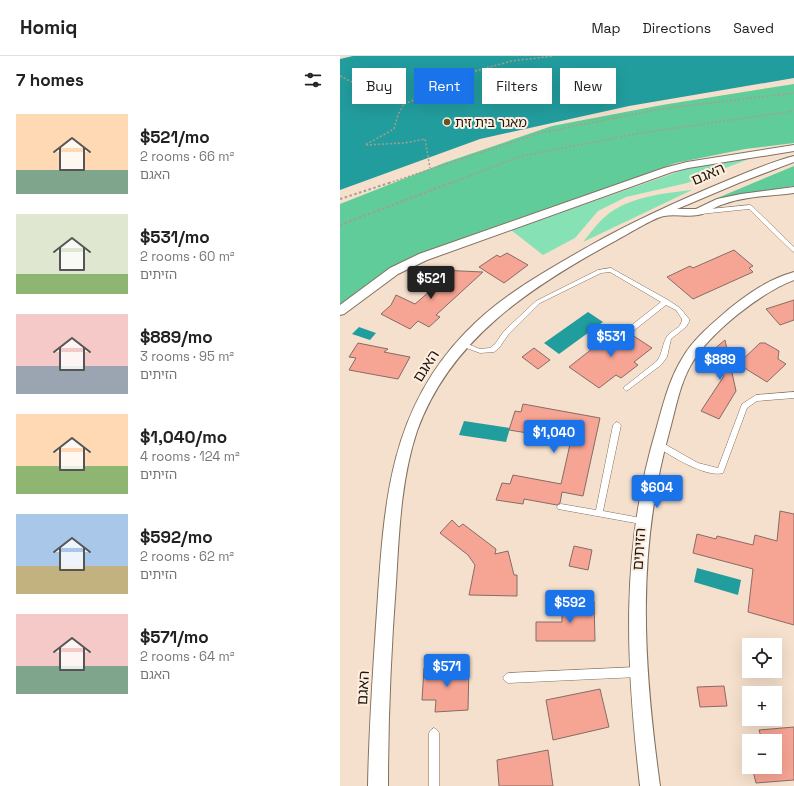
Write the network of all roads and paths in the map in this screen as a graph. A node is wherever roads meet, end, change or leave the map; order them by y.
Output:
1 (554, 56) edge
2 (340, 76) edge
3 (352, 82) edge
4 (794, 93) edge
5 (406, 103) edge
6 (404, 104) edge
7 (794, 111) edge
8 (794, 148) edge
9 (794, 159) edge
10 (430, 168) junction
11 (794, 190) edge
12 (340, 199) edge
13 (698, 212) junction
14 (662, 213) junction
15 (340, 225) edge
16 (794, 250) edge
17 (794, 276) edge
18 (666, 301) junction
19 (340, 311) edge
20 (630, 330) dead end
21 (463, 344) junction
22 (626, 388) dead end
23 (794, 395) edge
24 (617, 425) dead end
25 (657, 444) junction
26 (561, 507) dead end
27 (599, 514) junction
28 (641, 521) junction
29 (638, 672) junction
30 (508, 678) dead end
31 (434, 733) dead end
32 (378, 786) edge
33 (434, 786) edge
34 (650, 786) edge

1 - 5 path
2 - 3 path
4 - 10 path
6 - 10 path
7 - 15 path
8 - 19 street
9 - 14 street, האגם
10 - 12 path
11 - 13 street
13 - 14 street
13 - 16 lane
14 - 21 street, האגם
17 - 25 street, הזיתים
18 - 20 lane
18 - 21 lane
18 - 22 lane
21 - 32 street, האגם
23 - 25 lane
24 - 27 lane
25 - 28 street, הזיתים
26 - 27 lane
27 - 28 lane
28 - 29 street, הזיתים
29 - 30 lane
29 - 34 street, הזיתים
31 - 33 lane

